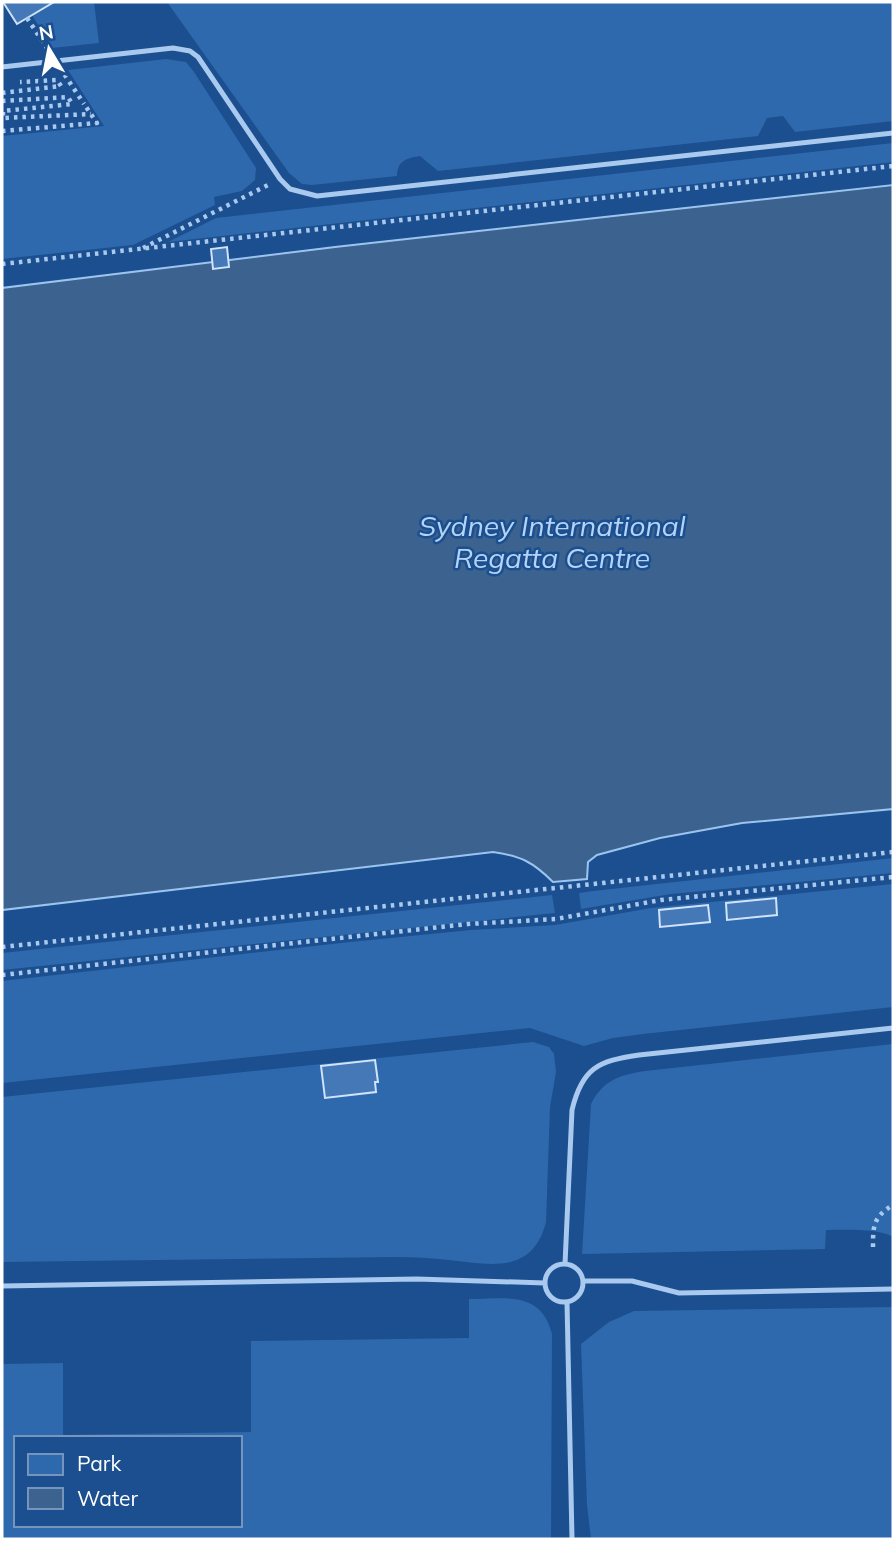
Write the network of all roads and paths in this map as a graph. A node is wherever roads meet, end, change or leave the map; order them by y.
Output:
1 (27, 18) dead end
2 (2, 67) edge
3 (16, 82) dead end
4 (2, 93) edge
5 (2, 101) edge
6 (91, 114) junction
7 (2, 131) edge
8 (893, 133) edge
9 (893, 166) edge
10 (280, 179) junction
11 (138, 250) junction
12 (2, 264) edge
13 (893, 852) edge
14 (893, 877) edge
15 (2, 947) edge
16 (2, 975) edge
17 (893, 1028) edge
18 (893, 1205) edge
19 (873, 1247) dead end
20 (565, 1264) junction
21 (584, 1281) junction
22 (545, 1283) junction
23 (2, 1286) edge
24 (893, 1289) edge
25 (567, 1302) junction
26 (572, 1539) edge

1 - 6 path, bridge
2 - 10 lane
3 - 4 path
5 - 6 path
6 - 7 path
8 - 10 lane
9 - 11 path
10 - 11 path
11 - 12 path
13 - 15 path
14 - 16 path
17 - 20 lane
18 - 19 path
20 - 21 lane
20 - 22 lane
21 - 24 lane
21 - 25 lane
22 - 23 lane
22 - 25 lane
25 - 26 lane

